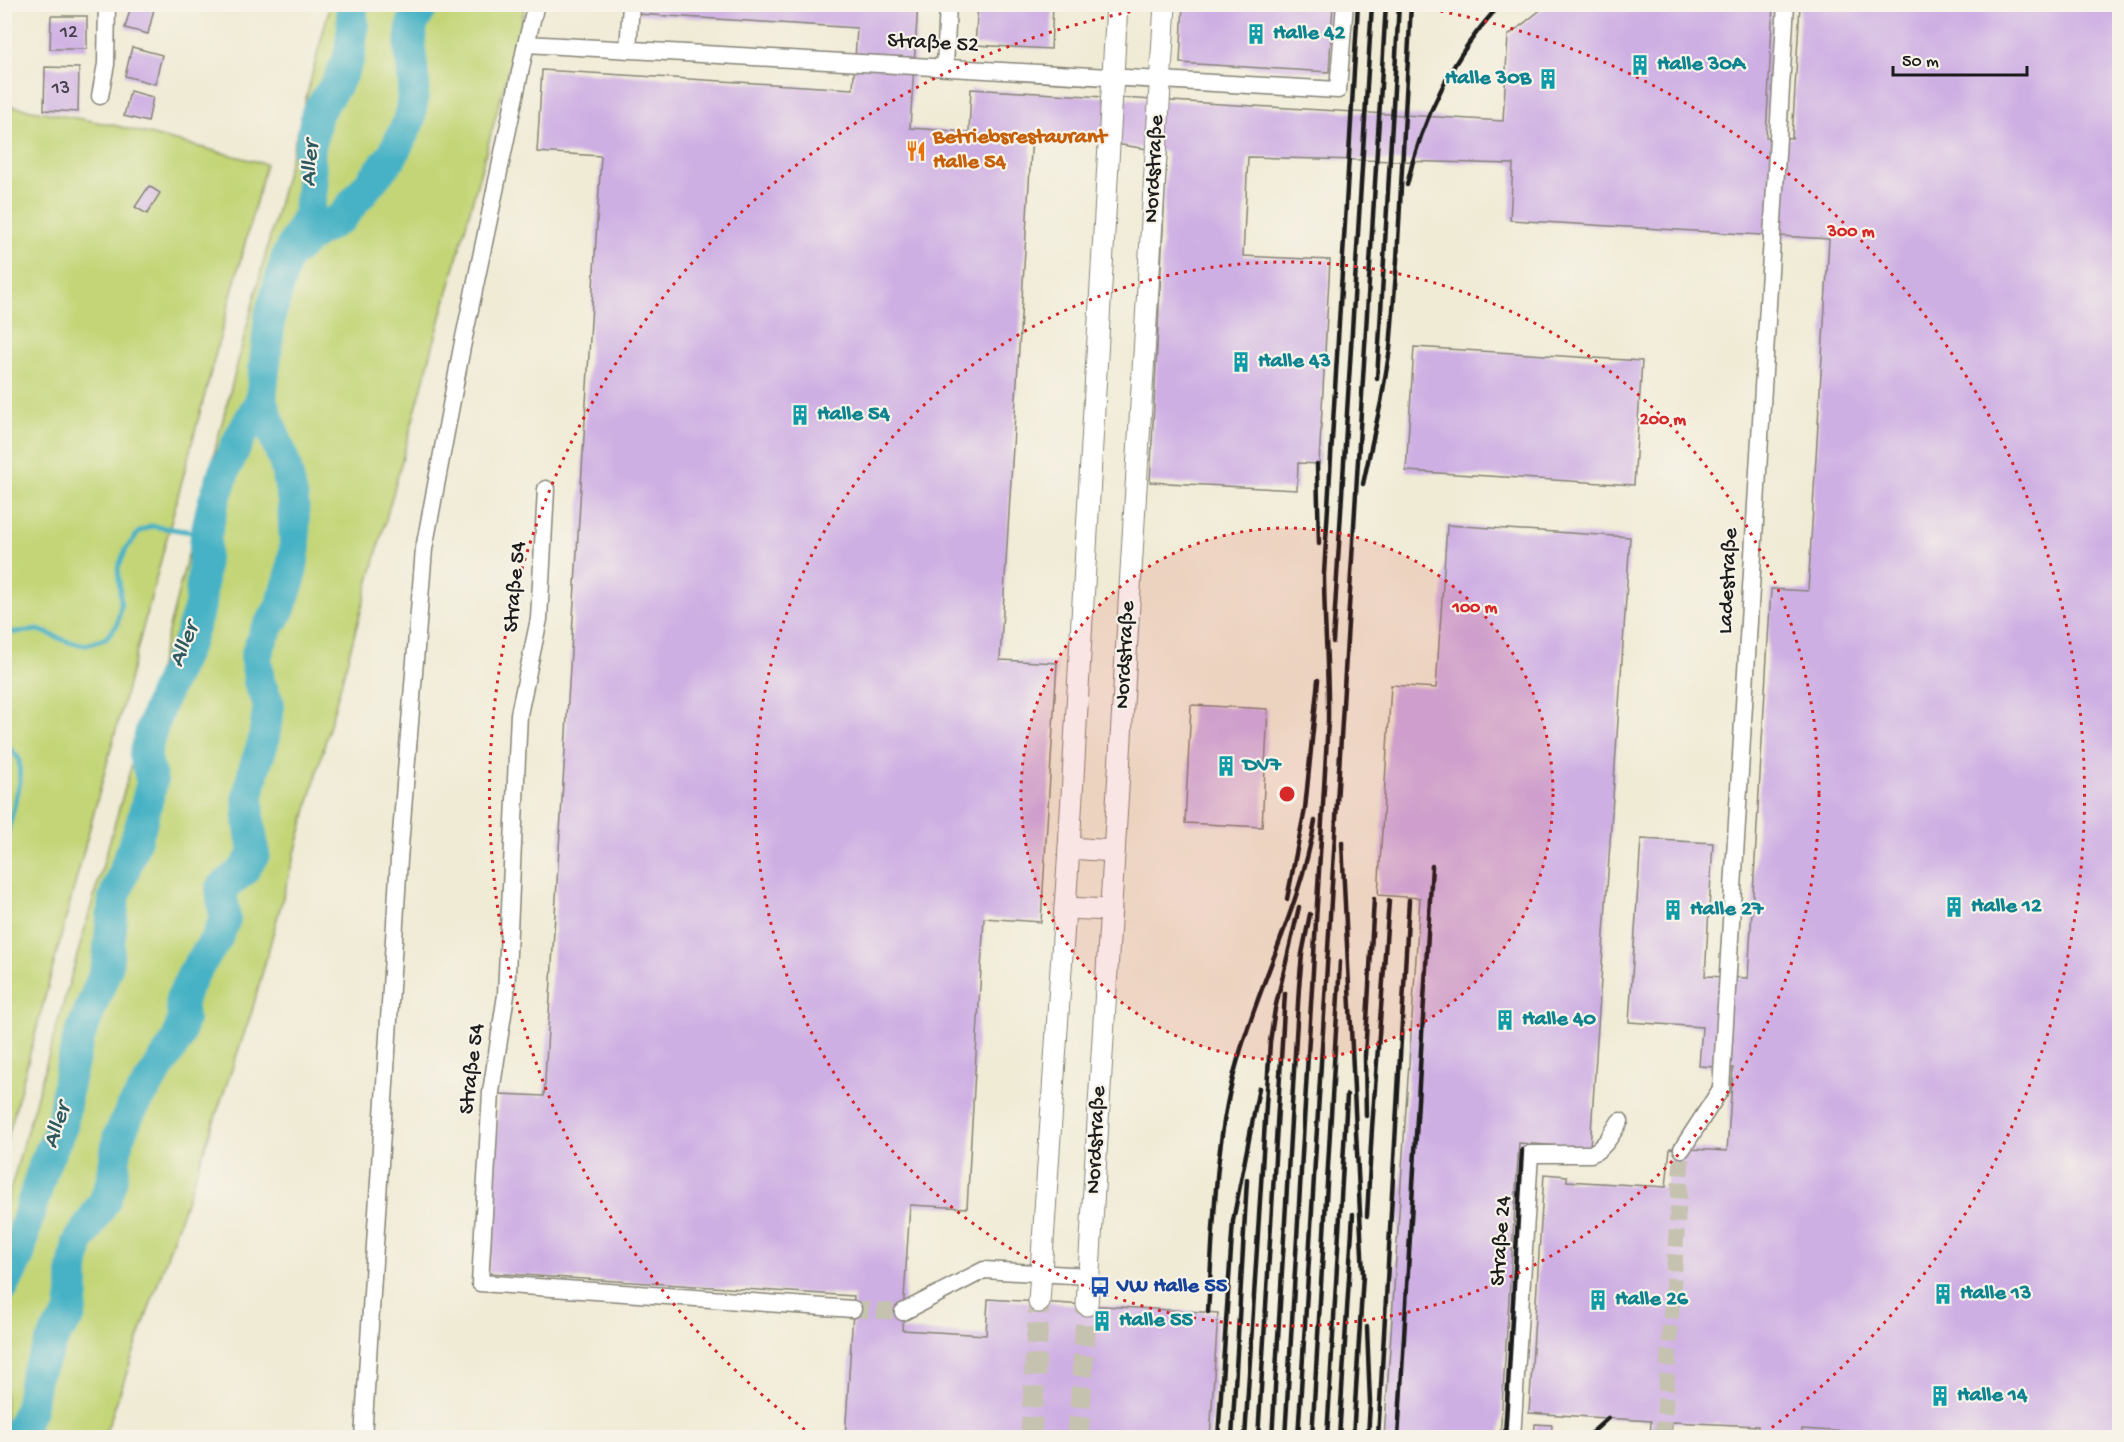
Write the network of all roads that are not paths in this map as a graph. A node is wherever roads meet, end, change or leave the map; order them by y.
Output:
1 (107, 4) edge
2 (536, 4) edge
3 (631, 4) edge
4 (948, 4) edge
5 (1117, 4) edge
6 (1165, 4) edge
7 (1345, 4) edge
8 (1786, 4) edge
9 (526, 44) junction
10 (628, 50) junction
11 (945, 67) junction
12 (1113, 78) junction
13 (1160, 81) junction
14 (100, 96) dead end
15 (546, 489) dead end
16 (1069, 848) junction
17 (1114, 851) junction
18 (1065, 908) junction
19 (1111, 910) junction
20 (1620, 1121) dead end
21 (1682, 1149) tunnel mouth
22 (1041, 1273) junction
23 (1088, 1276) junction
24 (1039, 1302) tunnel mouth
25 (1087, 1305) tunnel mouth
26 (853, 1308) tunnel mouth
27 (903, 1312) tunnel mouth
28 (363, 1437) edge
29 (1512, 1437) edge

1 - 14 street
2 - 9 street
3 - 10 street
4 - 11 street
5 - 12 street, Nordstraße
6 - 13 street, Nordstraße
7 - 13 street, Straße 52
8 - 21 street, Ladestraße
9 - 10 street, Straße 52
9 - 28 street
10 - 11 street, Straße 52
11 - 12 street, Straße 52
12 - 13 street, Straße 52
12 - 16 street, Nordstraße
13 - 17 street, Nordstraße
15 - 26 street, Straße 54
16 - 17 street
16 - 18 street, Nordstraße
17 - 19 street, Nordstraße
18 - 19 street
18 - 22 street, Nordstraße
19 - 23 street, Nordstraße
20 - 29 street, Straße 24
22 - 23 street
22 - 24 street, Nordstraße
22 - 27 street
23 - 25 street, Nordstraße

